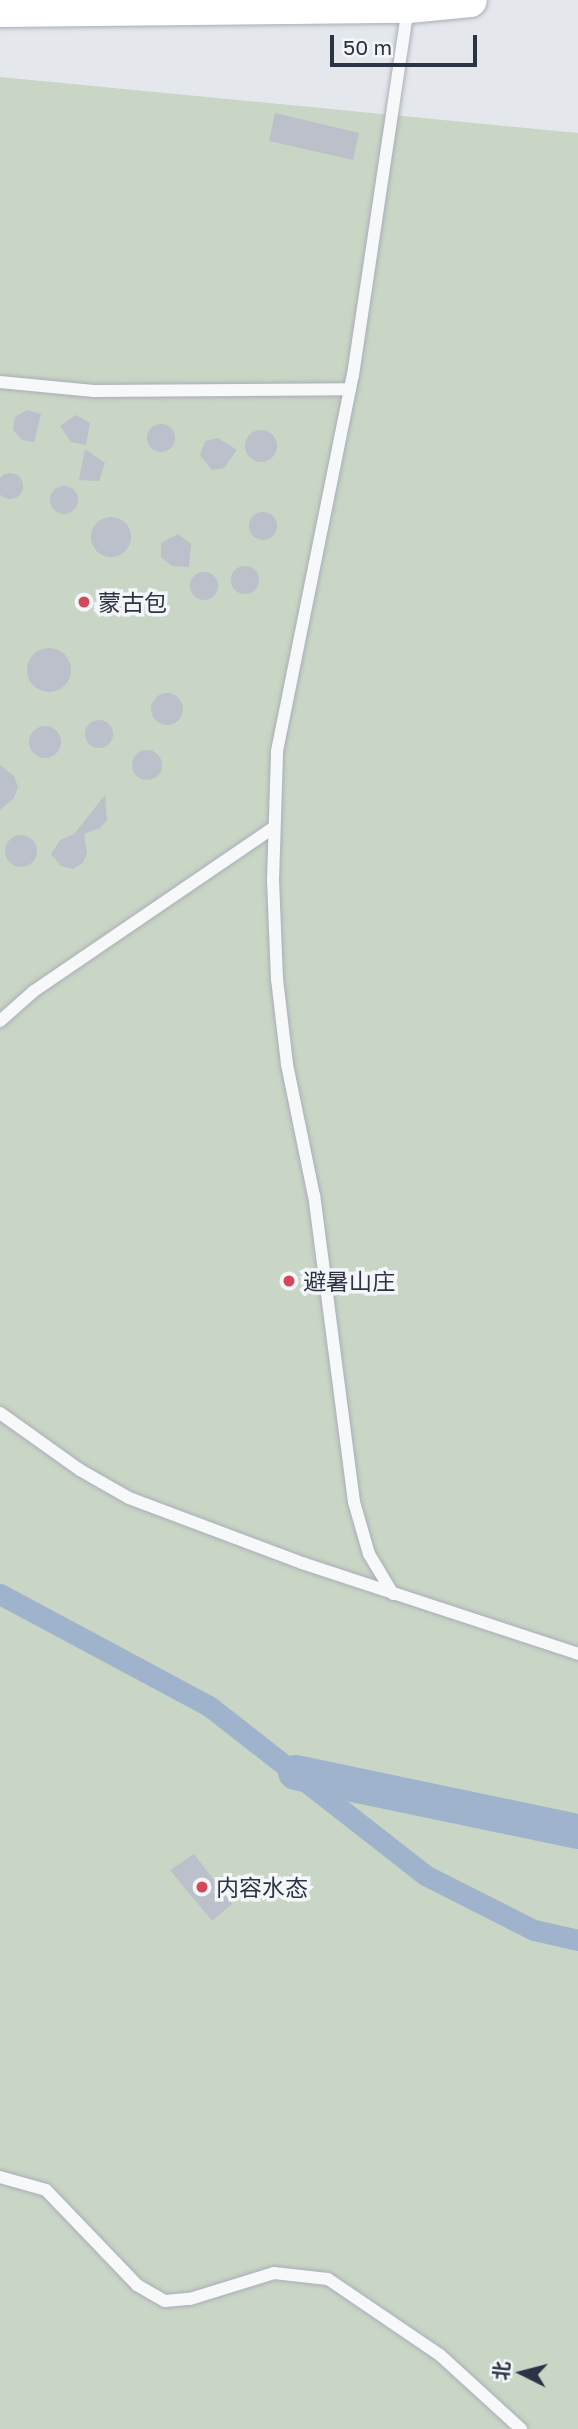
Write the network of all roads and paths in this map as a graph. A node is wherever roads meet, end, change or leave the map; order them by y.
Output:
1 (470, 0) edge
2 (408, 6) junction
3 (0, 9) edge
4 (0, 382) edge
5 (350, 389) junction
6 (274, 828) junction
7 (2, 1016) edge
8 (0, 1413) edge
9 (393, 1594) junction
10 (578, 1654) edge
11 (0, 2177) edge
12 (521, 2429) edge

1 - 2 main road
2 - 3 main road
2 - 5 lane
4 - 5 lane
5 - 6 lane
6 - 7 lane
6 - 9 lane
8 - 9 lane
9 - 10 lane
11 - 12 lane

